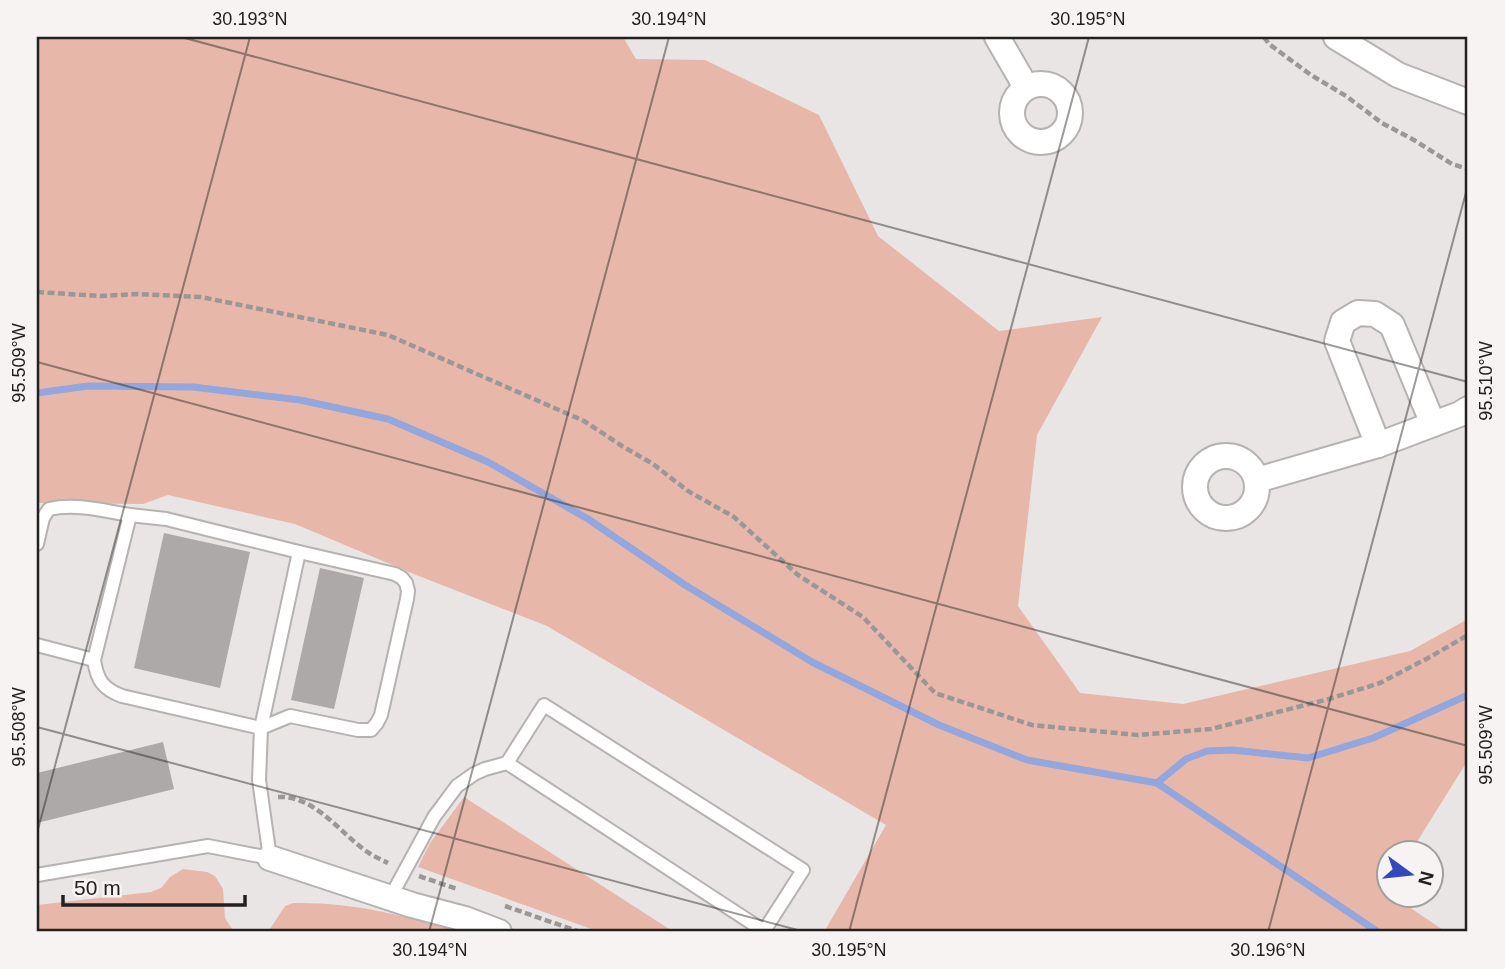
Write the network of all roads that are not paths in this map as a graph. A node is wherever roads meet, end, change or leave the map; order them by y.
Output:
1 (997, 37) edge
2 (1336, 37) edge
3 (1026, 88) dead end
4 (1468, 102) edge
5 (1468, 409) edge
6 (1433, 424) junction
7 (1378, 445) junction
8 (1257, 480) dead end
9 (130, 515) junction
10 (37, 544) edge
11 (299, 552) junction
12 (37, 645) edge
13 (94, 660) junction
14 (261, 728) junction
15 (507, 763) junction
16 (270, 858) junction
17 (37, 875) edge
18 (390, 898) junction
19 (499, 932) edge

1 - 3 street
2 - 4 street
5 - 6 street
6 - 7 street
6 - 7 street
7 - 8 street
9 - 10 lane
9 - 11 lane
9 - 13 lane
11 - 14 lane
11 - 14 lane
12 - 13 lane
13 - 14 lane
14 - 16 lane
15 - 15 lane
15 - 18 lane
16 - 17 lane
16 - 18 street
18 - 19 street

